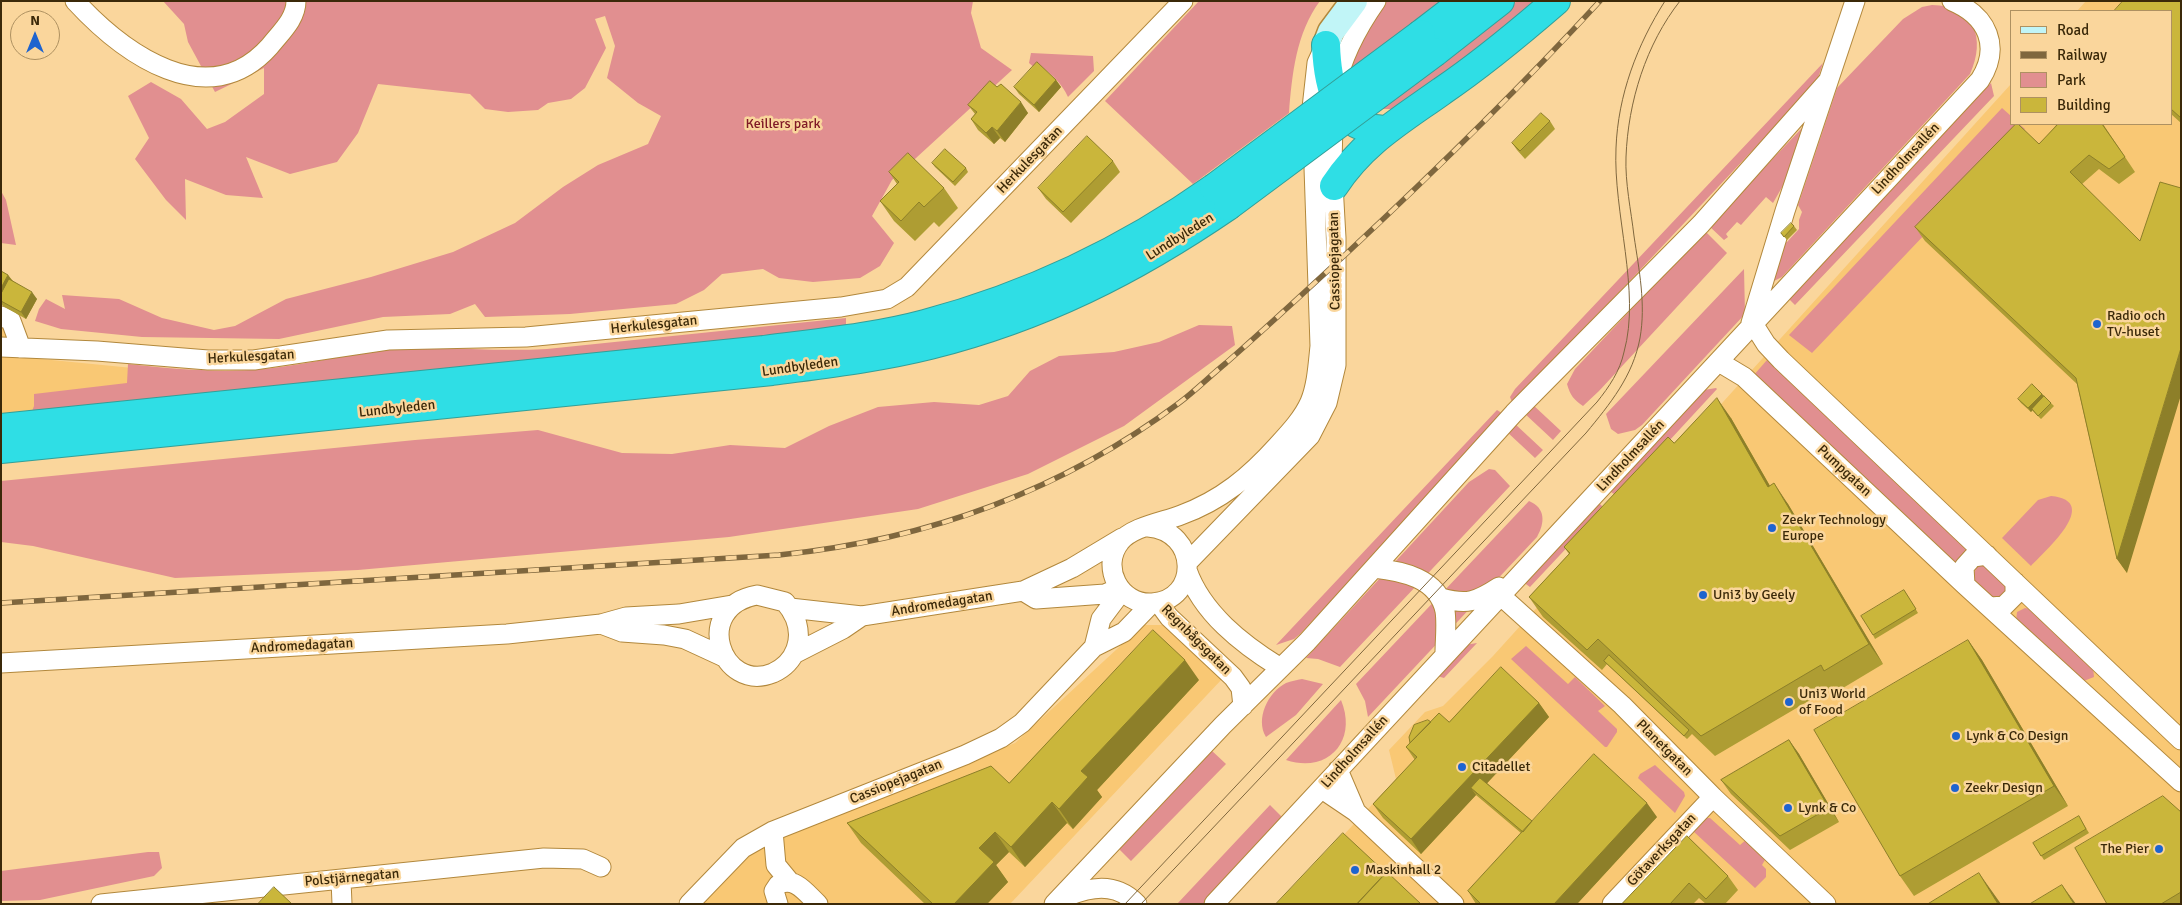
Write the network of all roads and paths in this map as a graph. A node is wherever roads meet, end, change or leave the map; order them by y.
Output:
1 (75, 1) edge
2 (296, 1) edge
3 (1183, 1) edge
4 (1354, 1) edge
5 (1376, 1) edge
6 (1464, 1) edge
7 (1500, 1) edge
8 (1556, 1) edge
9 (1855, 1) edge
10 (1952, 1) edge
11 (1428, 43) junction
12 (1326, 45) junction
13 (1828, 81) junction
14 (1334, 95) junction
15 (1384, 130) junction
16 (1334, 186) junction
17 (1221, 197) junction
18 (1, 316) edge
19 (1751, 328) junction
20 (1, 347) edge
21 (21, 348) junction
22 (1719, 362) junction
23 (1, 428) edge
24 (1, 449) edge
25 (1241, 499) junction
26 (1148, 527) junction
27 (1125, 536) junction
28 (1987, 555) junction
29 (1188, 566) junction
30 (1374, 568) junction
31 (1522, 571) junction
32 (2015, 582) junction
33 (1965, 585) junction
34 (1120, 589) junction
35 (1023, 591) junction
36 (1500, 595) junction
37 (1441, 598) junction
38 (1155, 603) junction
39 (732, 605) junction
40 (1991, 607) junction
41 (790, 608) junction
42 (862, 616) junction
43 (601, 624) junction
44 (1094, 648) junction
45 (1445, 653) junction
46 (794, 654) junction
47 (724, 657) junction
48 (1, 664) edge
49 (1279, 667) junction
50 (1243, 706) junction
51 (2181, 740) edge
52 (1338, 770) junction
53 (2181, 782) edge
54 (1322, 790) junction
55 (1713, 797) junction
56 (1356, 812) junction
57 (773, 830) junction
58 (601, 867) dead end
59 (341, 880) junction
60 (790, 882) junction
61 (1055, 902) edge
62 (101, 904) edge
63 (342, 904) edge
64 (689, 904) edge
65 (778, 904) edge
66 (818, 904) edge
67 (1137, 904) edge
68 (1214, 904) edge
69 (1454, 904) edge
70 (1612, 904) edge
71 (1826, 904) edge

1 - 2 street
3 - 21 street, Herkulesgatan
4 - 12 street, Cassiopejagatan
5 - 14 street, Cassiopejagatan
6 - 11 highway, Lundbyleden
7 - 11 highway, Lundbyleden
8 - 15 highway
9 - 13 street
10 - 19 street, Lindholmsallén
11 - 17 highway, Lundbyleden, bridge
12 - 14 highway
12 - 25 street, Cassiopejagatan
13 - 19 street
13 - 30 street
14 - 15 highway
14 - 16 street, Cassiopejagatan
15 - 16 highway
16 - 25 street, Cassiopejagatan
17 - 23 highway, Lundbyleden
17 - 24 highway, Lundbyleden
18 - 21 street
19 - 22 street, Lindholmsallén
19 - 28 street
20 - 21 street, Herkulesgatan
22 - 31 street, Lindholmsallén
22 - 33 street, Pumpgatan
25 - 26 street
25 - 29 street, Cassiopejagatan
26 - 27 street
26 - 29 street
27 - 34 street
27 - 35 street, Andromedagatan
28 - 32 street
28 - 33 street
29 - 38 street, Cassiopejagatan
29 - 49 street
30 - 37 street
30 - 49 street
31 - 36 street, Lindholmsallén
31 - 37 street
32 - 40 street
32 - 51 street
33 - 40 street, Pumpgatan
34 - 35 street, Andromedagatan
34 - 38 street
34 - 44 street
35 - 42 street, Andromedagatan
36 - 45 street, Lindholmsallén
36 - 55 street, Planetgatan
37 - 45 street
38 - 44 street, Cassiopejagatan
38 - 50 street, Regnbågsgatan
39 - 41 street, Andromedagatan
39 - 43 street, Andromedagatan
39 - 47 street
40 - 53 street, Pumpgatan
41 - 42 street, Andromedagatan
41 - 46 street
42 - 46 street, Andromedagatan
43 - 47 street, Andromedagatan
43 - 48 street, Andromedagatan
44 - 57 street, Cassiopejagatan
45 - 52 street, Lindholmsallén
46 - 47 street, Andromedagatan
49 - 50 street
50 - 61 street
52 - 54 street, Lindholmsallén
52 - 56 street
54 - 56 street
54 - 68 street, Lindholmsallén
55 - 70 street, Götaverksgatan
55 - 71 street, Planetgatan
56 - 69 street
57 - 60 street
57 - 64 street, Cassiopejagatan
58 - 59 street, Polstjärnegatan
59 - 62 street, Polstjärnegatan
59 - 63 street
60 - 65 street
60 - 66 street
61 - 67 street

